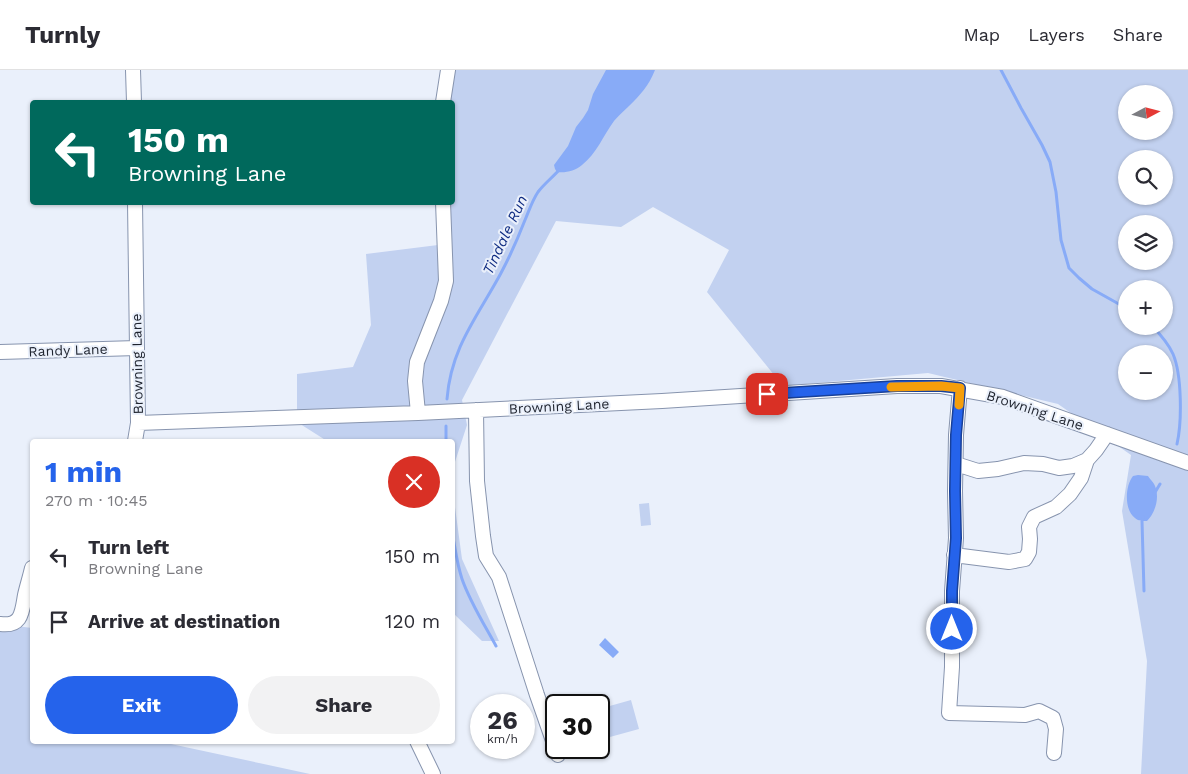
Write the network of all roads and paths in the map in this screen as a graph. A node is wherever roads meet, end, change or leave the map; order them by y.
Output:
1 (133, 70) edge
2 (448, 70) edge
3 (134, 100) edge
4 (444, 100) edge
5 (135, 205) edge
6 (444, 205) edge
7 (136, 348) junction
8 (0, 352) edge
9 (960, 388) junction
10 (476, 410) junction
11 (418, 413) junction
12 (138, 423) junction
13 (1107, 434) junction
14 (135, 439) edge
15 (1087, 460) junction
16 (1188, 462) edge
17 (956, 464) junction
18 (954, 555) junction
19 (30, 574) edge
20 (3, 624) edge
21 (545, 718) edge
22 (418, 744) edge
23 (1054, 753) dead end
24 (433, 774) edge

1 - 3 street
2 - 4 street
5 - 7 street, Browning Lane
6 - 11 street
7 - 8 street, Randy Lane
7 - 12 street, Browning Lane
9 - 10 street, Browning Lane
9 - 13 street, Browning Lane
9 - 17 street
10 - 11 street, Browning Lane
10 - 21 street
11 - 12 street, Browning Lane
12 - 14 street
13 - 15 street
13 - 16 street, Browning Lane
15 - 17 street
15 - 18 street
17 - 18 street
18 - 23 street
19 - 20 street
22 - 24 street

